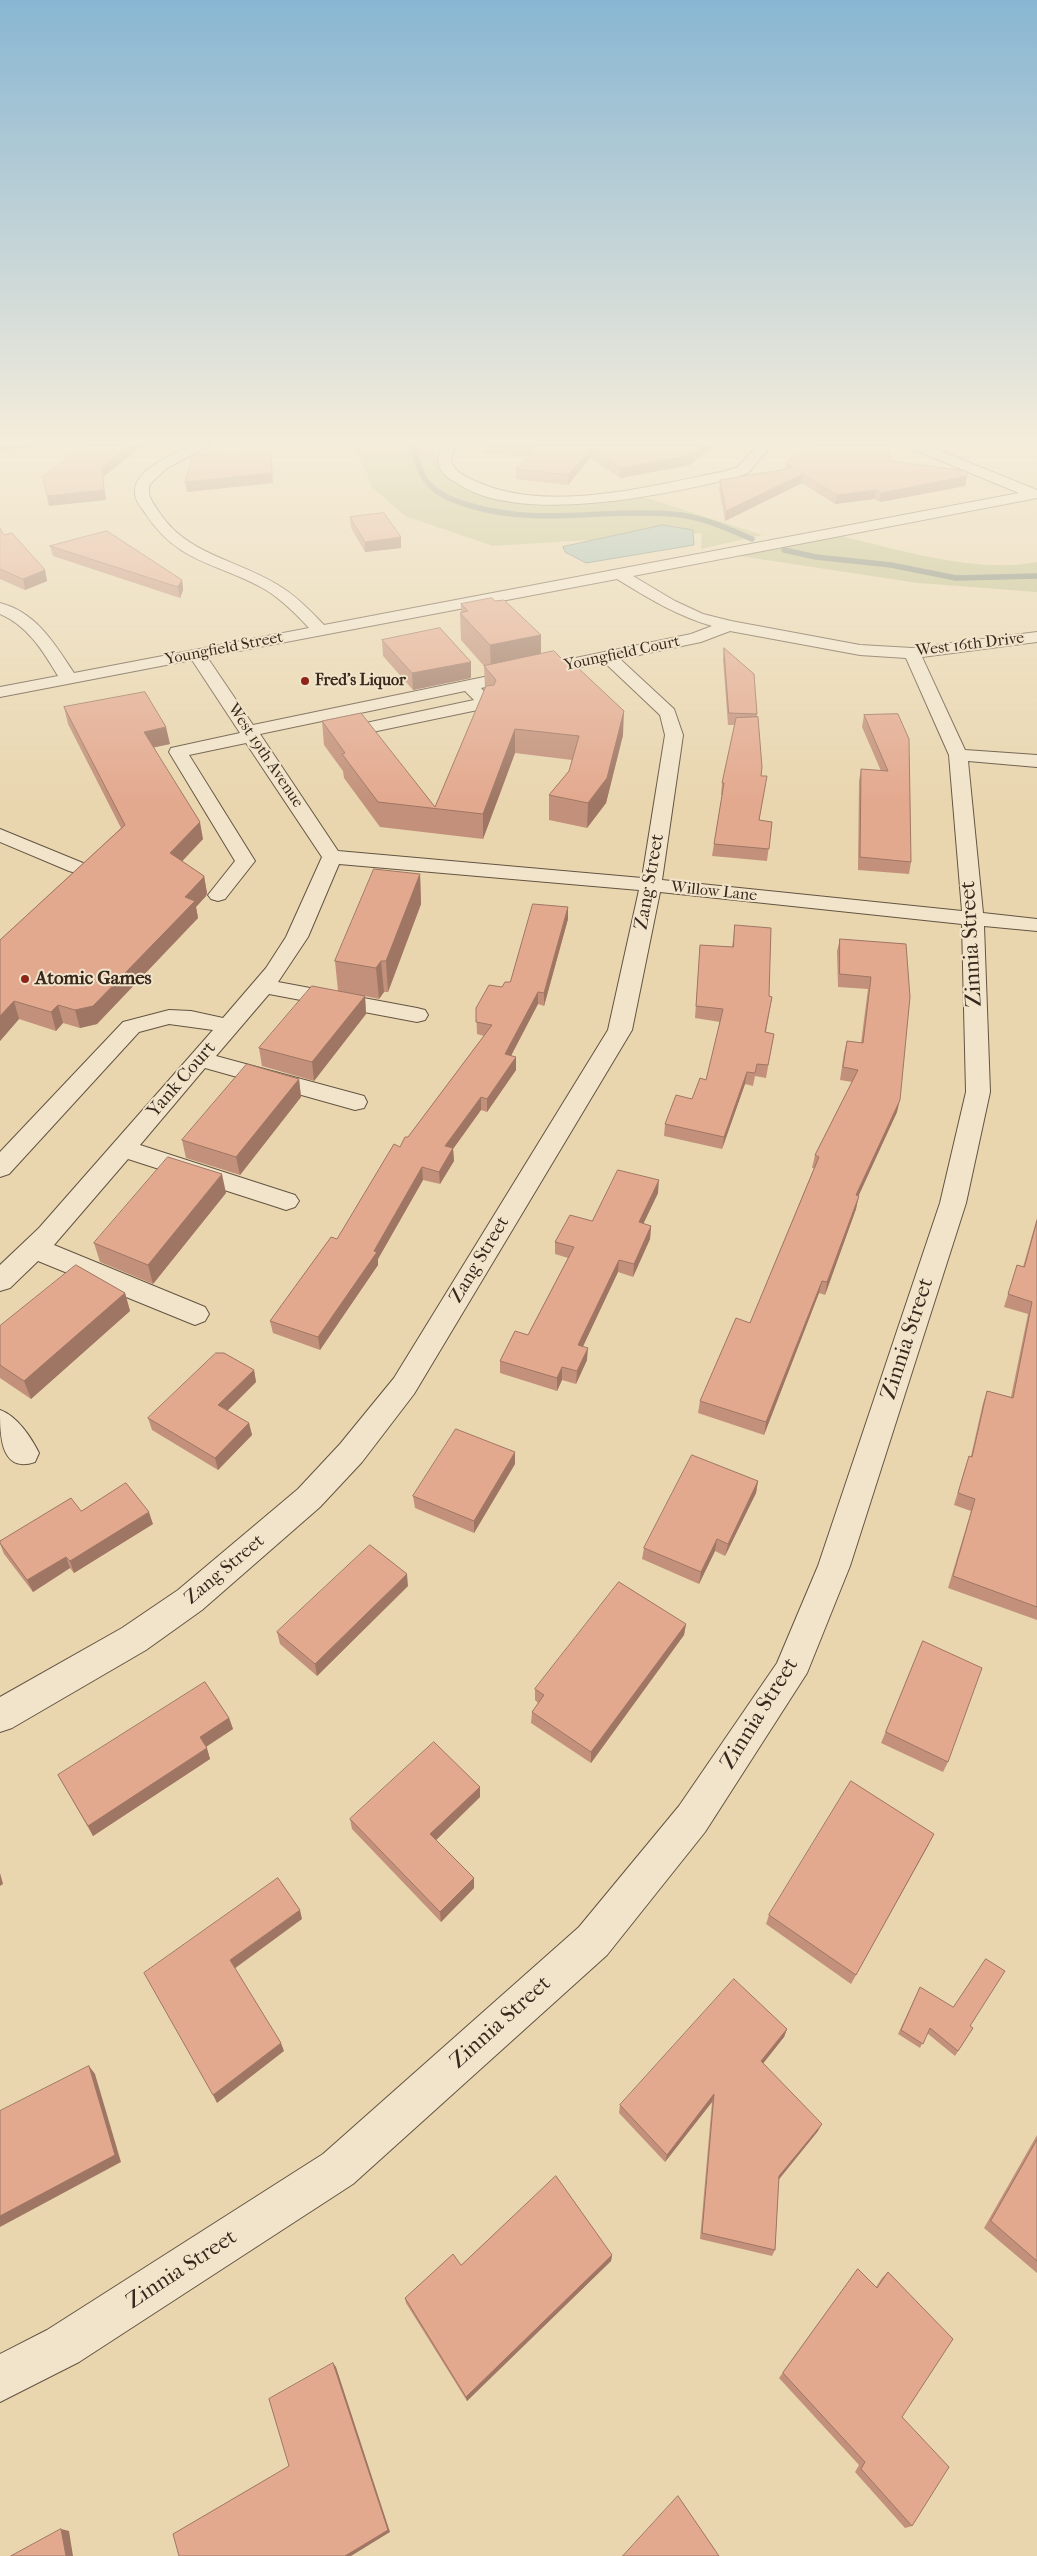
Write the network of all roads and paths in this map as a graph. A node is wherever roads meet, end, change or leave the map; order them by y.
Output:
1 (222, 564) edge
2 (664, 564) edge
3 (618, 573) junction
4 (0, 608) edge
5 (422, 610) junction
6 (435, 625) dead end
7 (729, 626) junction
8 (319, 630) junction
9 (1037, 637) edge
10 (912, 653) junction
11 (197, 655) junction
12 (610, 657) junction
13 (475, 668) edge
14 (69, 679) junction
15 (479, 684) junction
16 (0, 692) edge
17 (250, 733) junction
18 (958, 755) junction
19 (1037, 760) edge
20 (0, 835) edge
21 (332, 857) junction
22 (76, 867) edge
23 (651, 885) junction
24 (218, 895) dead end
25 (973, 920) junction
26 (1037, 925) edge
27 (264, 986) junction
28 (418, 1015) dead end
29 (228, 1026) junction
30 (200, 1059) junction
31 (354, 1102) dead end
32 (123, 1148) junction
33 (0, 1168) edge
34 (286, 1201) dead end
35 (34, 1248) junction
36 (0, 1281) edge
37 (195, 1314) dead end
38 (0, 1422) edge
39 (24, 1453) dead end
40 (0, 1716) edge
41 (0, 2379) edge

1 - 8 street
2 - 3 street, Youngfield Street
3 - 5 street, Youngfield Street
3 - 7 street, West 16th Drive
4 - 14 street
5 - 6 street
5 - 8 street, Youngfield Street
7 - 10 street, West 16th Drive
7 - 12 street, Youngfield Court
8 - 11 street, Youngfield Street
9 - 10 street, West 16th Drive
10 - 18 street, Zinnia Street
11 - 14 street, Youngfield Street
11 - 17 street, West 19th Avenue
12 - 15 street, Youngfield Court
12 - 23 street, Zang Street
13 - 15 street
14 - 16 street, Youngfield Street
15 - 17 street
17 - 21 street, West 19th Avenue
17 - 24 street
18 - 19 street
18 - 25 street, Zinnia Street
20 - 22 street
21 - 23 street, Willow Lane
21 - 27 street, Yank Court
23 - 25 street, Willow Lane
23 - 40 street, Zang Street
25 - 26 street, Willow Lane
25 - 41 street, Zinnia Street
27 - 28 street
27 - 29 street, Yank Court
29 - 30 street, Yank Court
29 - 33 street
30 - 31 street
30 - 32 street, Yank Court
32 - 34 street
32 - 35 street, Yank Court
35 - 36 street, Yank Court
35 - 37 street
38 - 39 street

